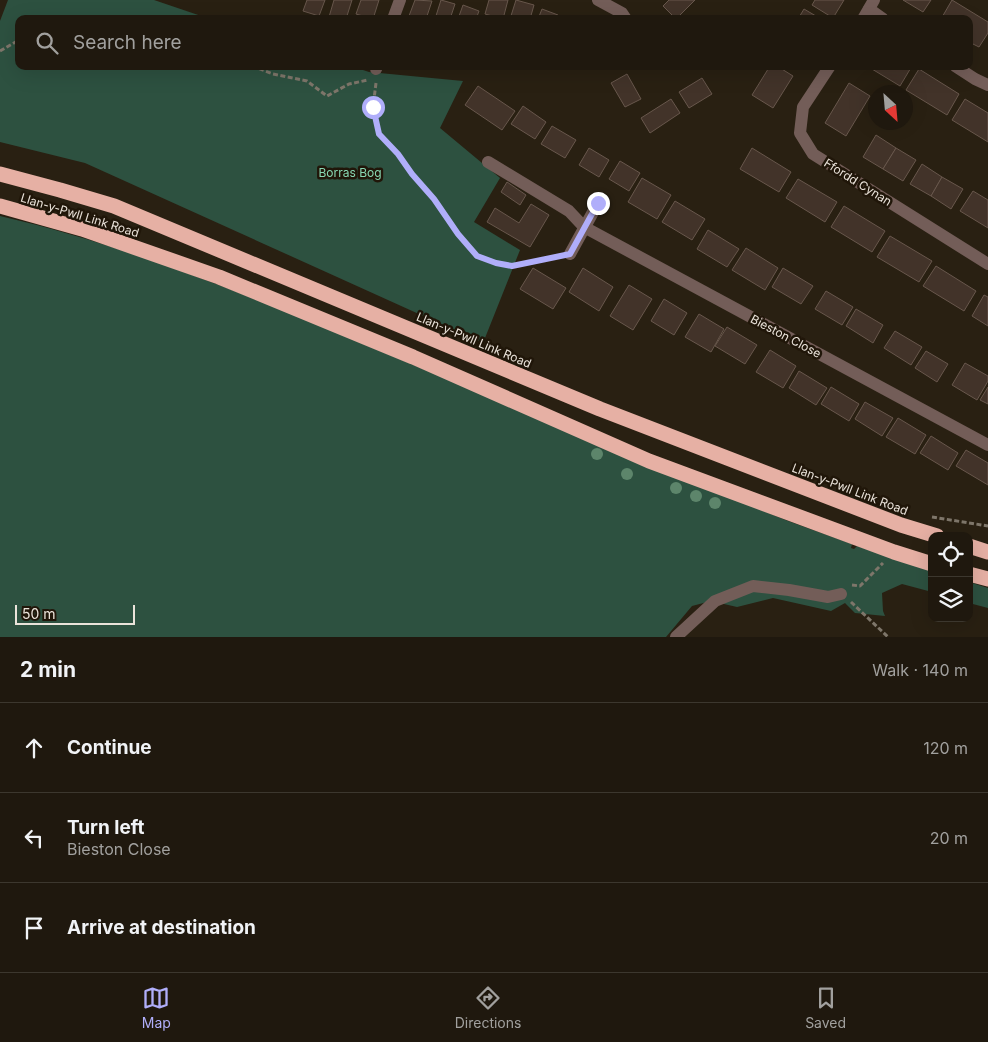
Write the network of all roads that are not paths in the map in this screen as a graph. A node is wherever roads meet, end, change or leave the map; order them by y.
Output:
1 (400, 0) edge
2 (598, 0) edge
3 (395, 15) edge
4 (623, 15) edge
5 (827, 70) edge
6 (962, 70) edge
7 (988, 85) edge
8 (488, 162) dead end
9 (0, 174) edge
10 (598, 203) dead end
11 (0, 206) edge
12 (584, 227) junction
13 (570, 254) road end
14 (988, 264) edge
15 (988, 445) edge
16 (928, 533) edge
17 (973, 547) edge
18 (988, 552) edge
19 (928, 563) edge
20 (973, 575) edge
21 (988, 579) edge
22 (841, 594) road end
23 (676, 637) edge

1 - 3 street
2 - 4 street
5 - 14 street, Ffordd Cynan
6 - 7 street
8 - 12 street, Bieston Close
9 - 16 highway, Llan-y-Pwll Link Road
10 - 12 street
11 - 19 highway, Llan-y-Pwll Link Road
12 - 13 street
12 - 15 street, Bieston Close
17 - 18 highway
20 - 21 highway
22 - 23 street

